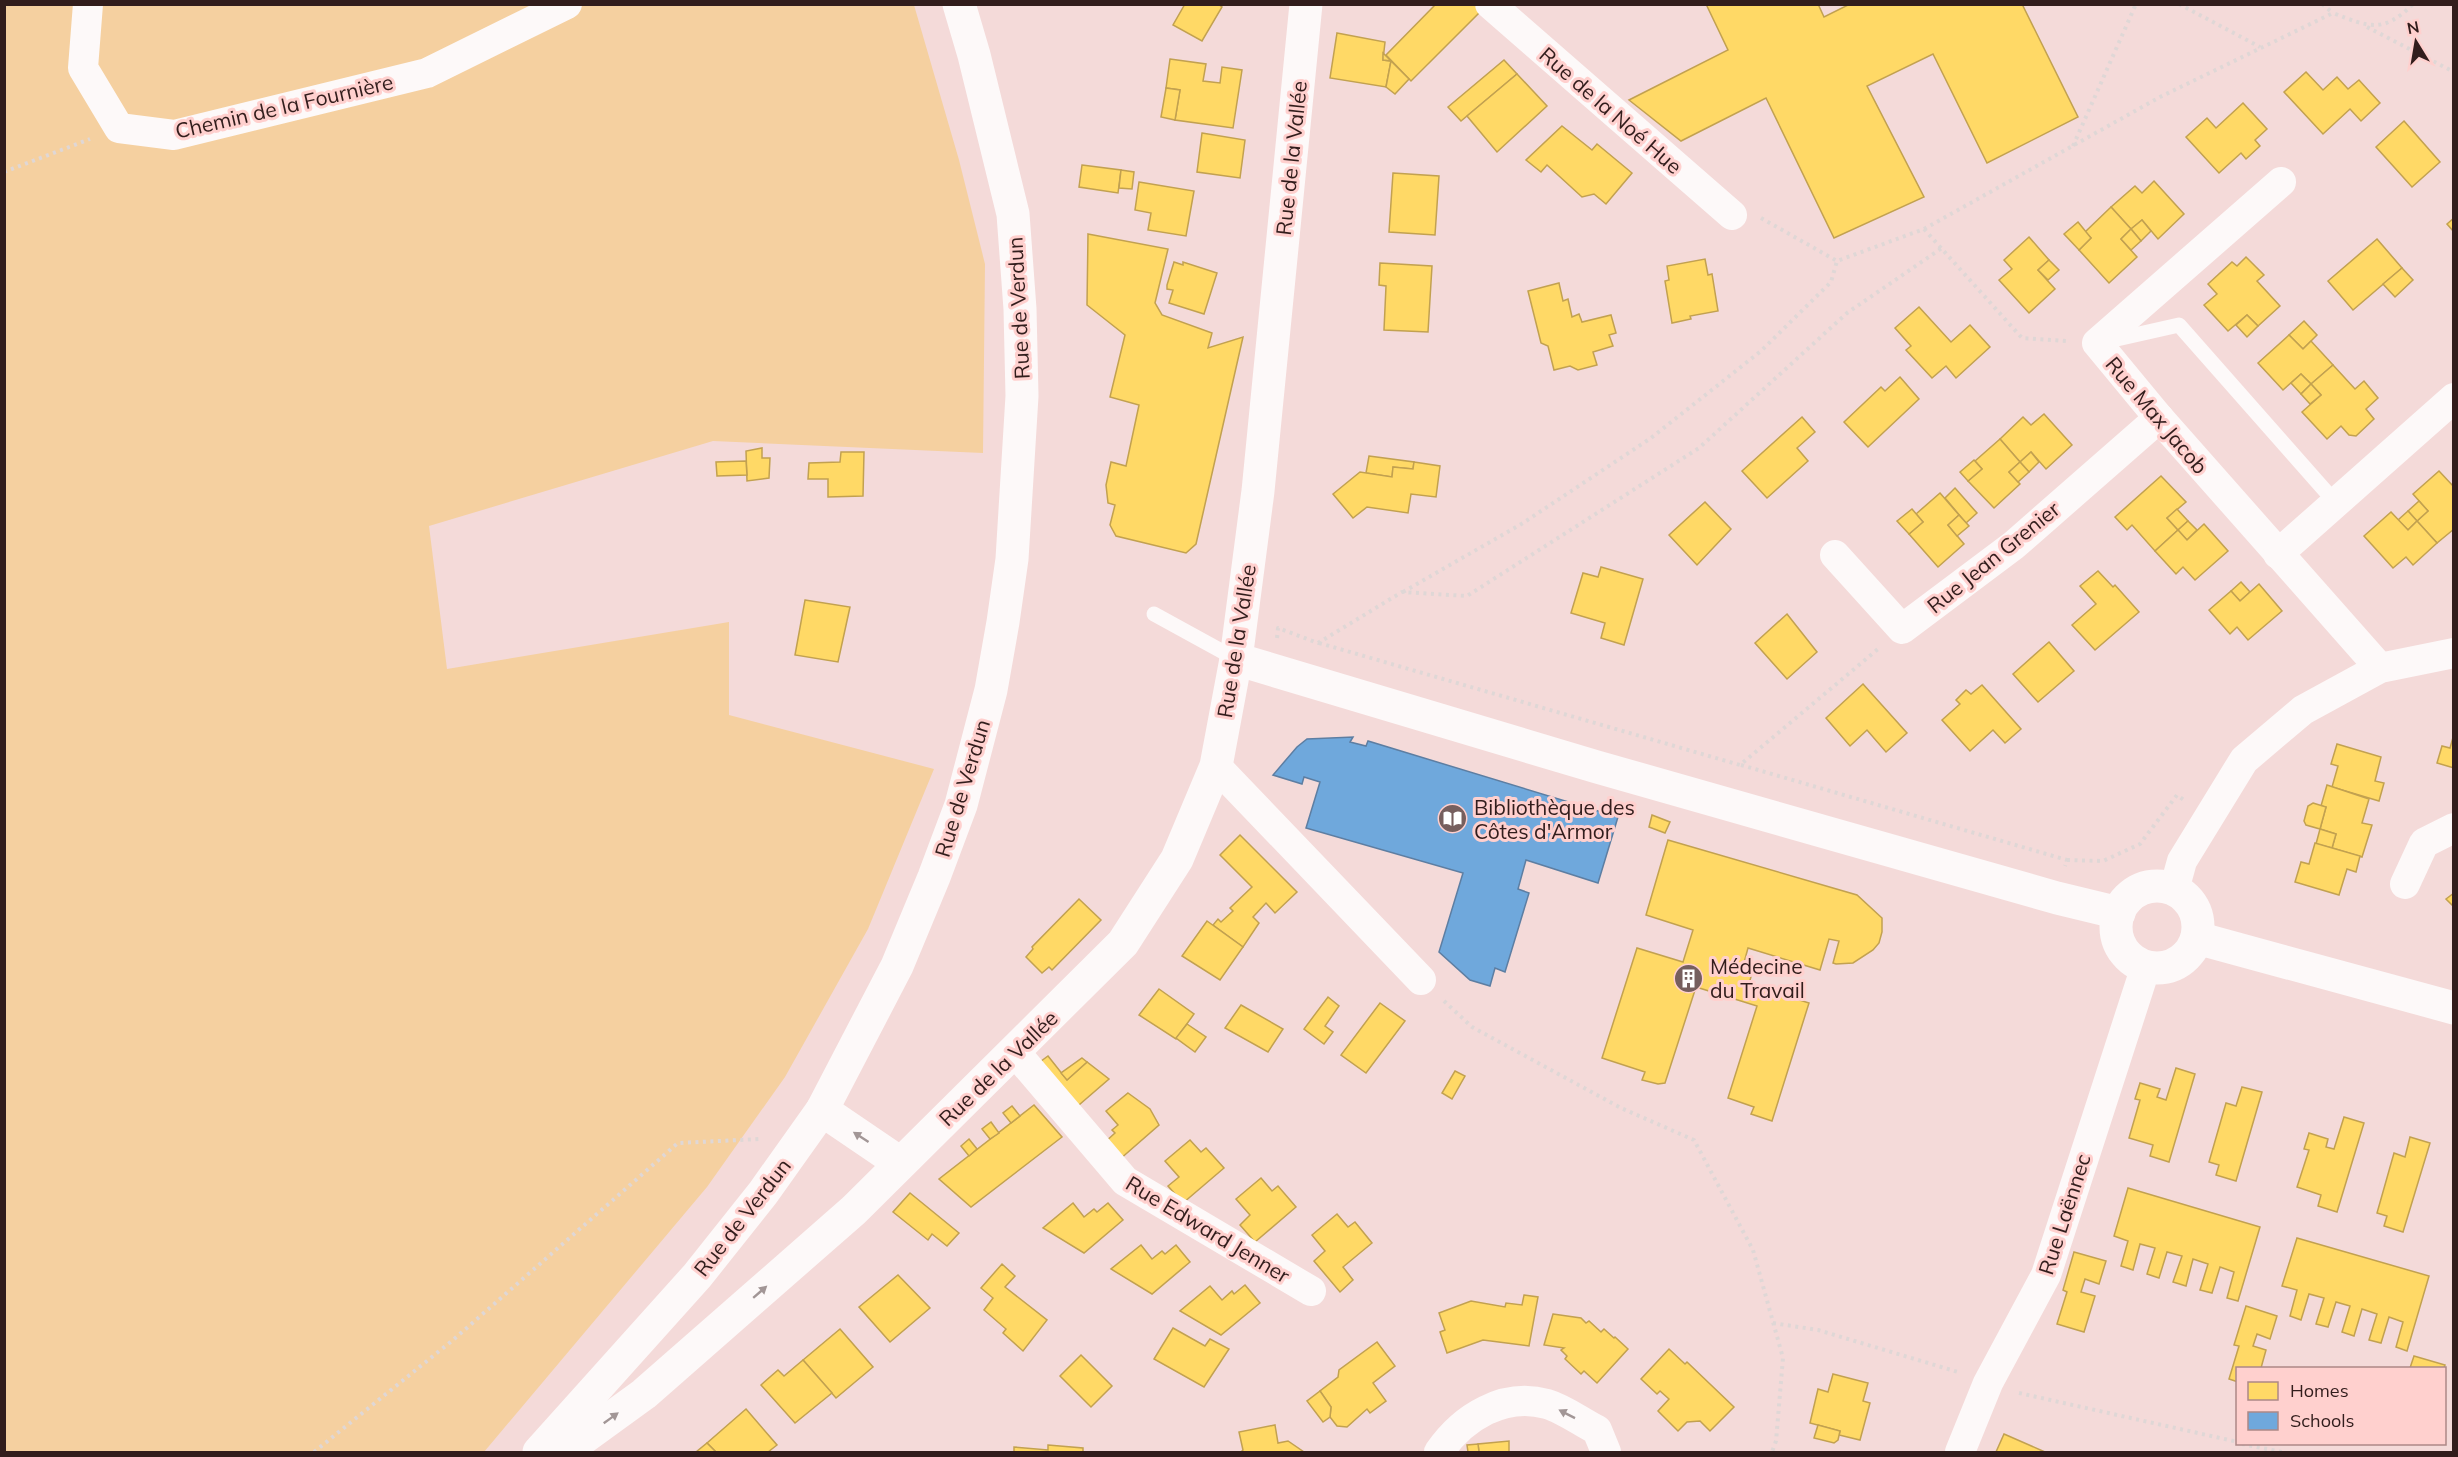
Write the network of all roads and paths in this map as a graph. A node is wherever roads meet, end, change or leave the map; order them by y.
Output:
1 (88, 4) edge
2 (567, 4) edge
3 (959, 4) edge
4 (1306, 4) edge
5 (1490, 4) edge
6 (2136, 4) edge
7 (2179, 4) edge
8 (2322, 4) edge
9 (2413, 4) edge
10 (2333, 13) junction
11 (2365, 26) junction
12 (2261, 48) junction
13 (2454, 72) edge
14 (119, 128) junction
15 (2073, 146) junction
16 (4, 172) edge
17 (2281, 182) dead end
18 (1732, 214) joint
19 (1924, 229) junction
20 (1942, 248) junction
21 (1837, 261) junction
22 (2097, 343) junction
23 (2454, 398) edge
24 (2159, 418) junction
25 (2336, 503) junction
26 (2278, 554) junction
27 (1835, 555) dead end
28 (1402, 592) junction
29 (1154, 614) dead end
30 (1902, 629) junction
31 (1318, 643) junction
32 (2454, 653) edge
33 (1236, 659) junction
34 (2380, 668) junction
35 (1273, 669) junction
36 (1740, 765) junction
37 (1216, 766) junction
38 (2209, 817) junction
39 (2454, 828) edge
40 (2067, 860) junction
41 (2405, 884) dead end
42 (2174, 890) junction
43 (2057, 898) junction
44 (2119, 913) junction
45 (2197, 938) junction
46 (2146, 966) junction
47 (1422, 980) joint
48 (2454, 1008) edge
49 (1016, 1052) junction
50 (822, 1110) junction
51 (803, 1138) junction
52 (900, 1163) junction
53 (1311, 1291) dead end
54 (2251, 1445) edge
55 (314, 1452) edge
56 (539, 1452) edge
57 (564, 1452) edge
58 (1438, 1452) edge
59 (1606, 1452) edge
60 (1772, 1452) edge
61 (1960, 1452) edge
62 (2282, 1452) edge

1 - 14 street
2 - 14 street, Chemin de la Fournière
3 - 50 street, Rue de Verdun
4 - 33 street, Rue de la Vallée
5 - 18 street, Rue de la Noé Hue
6 - 15 path
7 - 12 path
8 - 10 path
9 - 11 path
10 - 11 path
10 - 12 path
11 - 13 path
12 - 15 path
14 - 16 path
15 - 19 path
17 - 22 street, Rue Max Jacob
18 - 21 path
19 - 20 path
19 - 21 path
20 - 22 path
20 - 28 path
21 - 28 path
22 - 24 street, Rue Max Jacob
22 - 25 lane
23 - 25 street
24 - 26 street, Rue Max Jacob
24 - 30 street, Rue Jean Grenier
25 - 26 street
26 - 34 street, Rue Max Jacob
27 - 30 street
28 - 31 path
29 - 33 lane
30 - 36 path
31 - 35 path
31 - 36 path
32 - 34 street
33 - 35 street
33 - 37 street, Rue de la Vallée
34 - 38 street
35 - 43 street
36 - 40 path
37 - 47 street
37 - 49 street, Rue de la Vallée
38 - 40 path
38 - 42 street
39 - 41 street
40 - 43 path
42 - 44 street
42 - 45 street
43 - 44 street
44 - 46 street
45 - 46 street
45 - 48 street
46 - 61 street, Rue Laënnec
47 - 60 path
49 - 52 street, Rue de la Vallée
49 - 53 street, Rue Edward Jenner
50 - 51 street, Rue de Verdun
52 -> 50 street
51 - 55 path
51 - 56 street, Rue de Verdun
57 -> 52 street, Rue de la Vallée
54 - 62 path
59 -> 58 street

